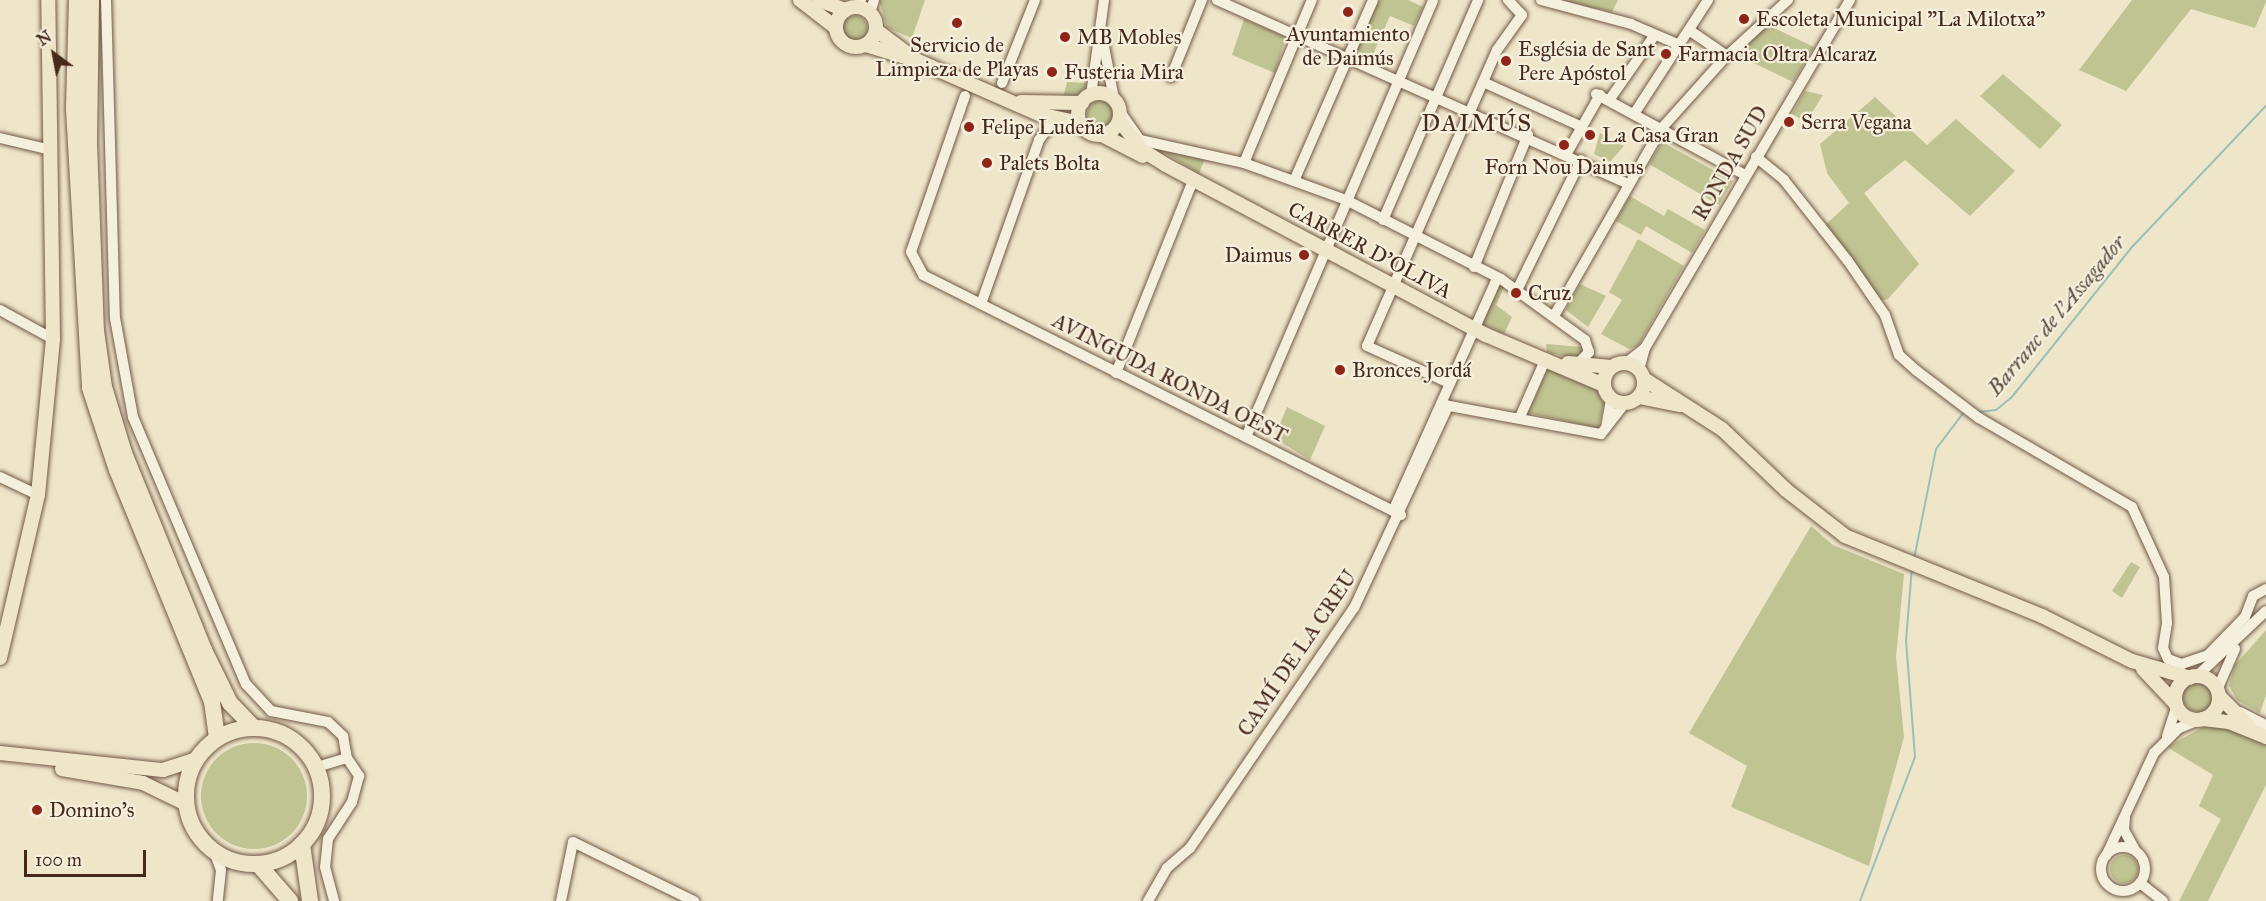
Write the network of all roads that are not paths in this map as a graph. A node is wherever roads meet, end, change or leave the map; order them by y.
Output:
1 (48, 0) edge
2 (77, 0) edge
3 (91, 0) edge
4 (106, 0) edge
5 (800, 0) edge
6 (819, 0) edge
7 (1035, 0) edge
8 (1202, 0) edge
9 (1217, 0) edge
10 (1312, 0) edge
11 (1372, 0) edge
12 (1433, 0) edge
13 (1478, 0) edge
14 (1508, 0) edge
15 (1540, 0) edge
16 (1708, 0) edge
17 (1788, 0) edge
18 (1850, 0) edge
19 (1553, 2) edge
20 (1104, 4) edge
21 (855, 6) edge
22 (872, 7) edge
23 (835, 27) junction
24 (876, 30) junction
25 (1689, 30) junction
26 (1296, 35) junction
27 (1654, 36) junction
28 (1677, 44) junction
29 (866, 45) junction
30 (1348, 58) junction
31 (1725, 58) junction
32 (918, 62) junction
33 (1171, 77) dead end
34 (1399, 79) junction
35 (1483, 82) junction
36 (1002, 83) dead end
37 (965, 96) dead end
38 (1437, 96) junction
39 (1602, 96) junction
40 (1086, 99) junction
41 (1114, 99) junction
42 (1016, 102) junction
43 (1470, 112) junction
44 (1635, 114) junction
45 (1120, 117) junction
46 (1050, 123) junction
47 (1080, 123) junction
48 (1582, 127) junction
49 (1661, 129) junction
50 (1102, 135) junction
51 (1528, 135) junction
52 (0, 138) edge
53 (51, 150) junction
54 (1567, 153) junction
55 (1756, 157) junction
56 (1581, 160) junction
57 (1244, 163) junction
58 (1166, 165) junction
59 (1745, 175) junction
60 (1294, 181) junction
61 (1628, 184) junction
62 (1191, 185) junction
63 (1346, 200) junction
64 (1383, 220) junction
65 (1417, 238) junction
66 (1324, 249) junction
67 (1474, 267) junction
68 (1497, 279) junction
69 (1517, 290) junction
70 (1393, 292) junction
71 (981, 304) junction
72 (0, 310) edge
73 (1554, 316) junction
74 (1471, 333) junction
75 (53, 339) junction
76 (1645, 348) junction
77 (1553, 360) junction
78 (1626, 363) junction
79 (1578, 364) junction
80 (1611, 367) junction
81 (1116, 373) junction
82 (1642, 374) junction
83 (1449, 383) junction
84 (1604, 385) junction
85 (1638, 397) junction
86 (1611, 399) junction
87 (1625, 403) junction
88 (1444, 405) junction
89 (1690, 408) junction
90 (1520, 417) junction
91 (1605, 431) junction
92 (1246, 437) junction
93 (0, 477) edge
94 (38, 495) junction
95 (1397, 513) junction
96 (2265, 591) edge
97 (2266, 611) edge
98 (2242, 639) junction
99 (0, 658) edge
100 (2132, 661) junction
101 (2193, 677) junction
102 (2218, 693) junction
103 (2177, 705) junction
104 (2201, 720) junction
105 (2263, 726) edge
106 (253, 727) junction
107 (217, 738) junction
108 (2166, 741) junction
109 (0, 753) edge
110 (347, 758) junction
111 (196, 759) junction
112 (0, 763) edge
113 (317, 767) junction
114 (186, 804) junction
115 (2126, 812) junction
116 (302, 844) junction
117 (214, 851) junction
118 (2138, 854) junction
119 (2106, 856) junction
120 (258, 864) junction
121 (2140, 883) junction
122 (218, 901) edge
123 (290, 901) edge
124 (310, 901) edge
125 (334, 901) edge
126 (561, 901) edge
127 (694, 901) edge
128 (1148, 901) edge
129 (2163, 901) edge

1 - 53 main road
2 - 107 highway
3 - 106 highway
4 - 110 street
5 - 23 main road
6 - 21 main road
7 - 36 street
8 - 33 street
9 - 26 street
10 - 26 street
11 - 30 street
12 - 34 street
13 - 38 street
14 - 35 street
15 - 19 street
16 - 25 street
17 - 31 street
18 - 55 street, RONDA SUD
19 - 27 street
20 - 40 street
20 - 41 street
21 - 22 main road
21 - 23 main road
22 - 24 main road
23 - 29 main road
24 - 29 main road
24 - 32 main road
25 - 28 street
25 - 31 street
26 - 30 street
26 - 57 street
27 - 28 street
27 - 39 street
28 - 44 street
29 - 32 main road
30 - 34 street
30 - 60 street
31 - 49 street
32 - 42 main road
34 - 38 street
34 - 63 street
35 - 43 street
35 - 48 street
37 - 71 street, AVINGUDA RONDA OEST
38 - 43 street
38 - 64 street
39 - 44 street
39 - 48 street
40 - 41 main road
40 - 42 main road
40 - 47 main road
41 - 45 main road, CARRER D'OLIVA
42 - 46 main road
43 - 51 street
43 - 65 street
44 - 49 street
45 - 50 main road
45 - 57 street
45 - 58 main road, CARRER D'OLIVA
46 - 47 main road
46 - 71 street
47 - 50 main road, CARRER D'OLIVA
48 - 54 street
49 - 59 street
49 - 61 street
50 - 58 main road, CARRER D'OLIVA
51 - 54 street
51 - 67 street
52 - 53 street
53 - 75 main road
54 - 56 street
55 - 59 street, RONDA SUD
55 - 96 street
56 - 61 street
56 - 69 street
57 - 60 street
58 - 62 main road, CARRER D'OLIVA
59 - 76 street, RONDA SUD
60 - 63 street
61 - 73 street
62 - 66 main road, CARRER D'OLIVA
62 - 81 street
63 - 64 street
63 - 66 street
64 - 65 street
65 - 67 street
65 - 70 street
66 - 70 main road, CARRER D'OLIVA
66 - 92 street
67 - 68 street
68 - 69 street
68 - 74 street, CAMÍ DE LA CREU
69 - 73 street
70 - 74 main road, CARRER D'OLIVA
70 - 83 street
71 - 81 street, AVINGUDA RONDA OEST
72 - 75 street
73 - 79 street
74 - 77 main road, CARRER D'OLIVA
74 - 83 street, CAMÍ DE LA CREU
75 - 94 main road
76 - 78 street
76 - 82 street
77 - 79 main road, CARRER D'OLIVA
77 - 84 main road, CARRER D'OLIVA
77 - 90 street
78 - 80 main road
78 - 82 main road
79 - 80 main road, CARRER D'OLIVA
80 - 84 main road
81 - 92 street, AVINGUDA RONDA OEST
82 - 85 main road
82 - 89 main road
83 - 88 street, CAMÍ DE LA CREU
84 - 86 main road
85 - 87 main road
85 - 89 main road
86 - 87 main road
86 - 91 street
87 - 91 street
88 - 90 street
88 - 95 street, CAMÍ DE LA CREU
89 - 100 main road
90 - 91 street
92 - 95 street, AVINGUDA RONDA OEST
93 - 94 street
94 - 99 main road
95 - 128 street, CAMÍ DE LA CREU
97 - 98 street
98 - 101 street
98 - 102 street
100 - 101 main road
100 - 103 main road
101 - 102 main road
101 - 103 main road
102 - 104 main road
102 - 105 main road
103 - 104 main road
103 - 108 street
104 - 105 main road
104 - 108 street
106 - 107 highway
106 - 113 highway
107 - 111 highway
108 - 115 street
109 - 111 main road
110 - 113 street
110 - 125 street
111 - 114 highway
112 - 114 main road
113 - 116 highway
114 - 117 highway
115 - 118 street
115 - 119 street
116 - 120 highway
116 - 124 highway
117 - 120 highway
117 - 122 street
118 - 119 street
118 - 121 street
119 - 121 street
120 - 123 highway
121 - 129 street
126 - 127 street

